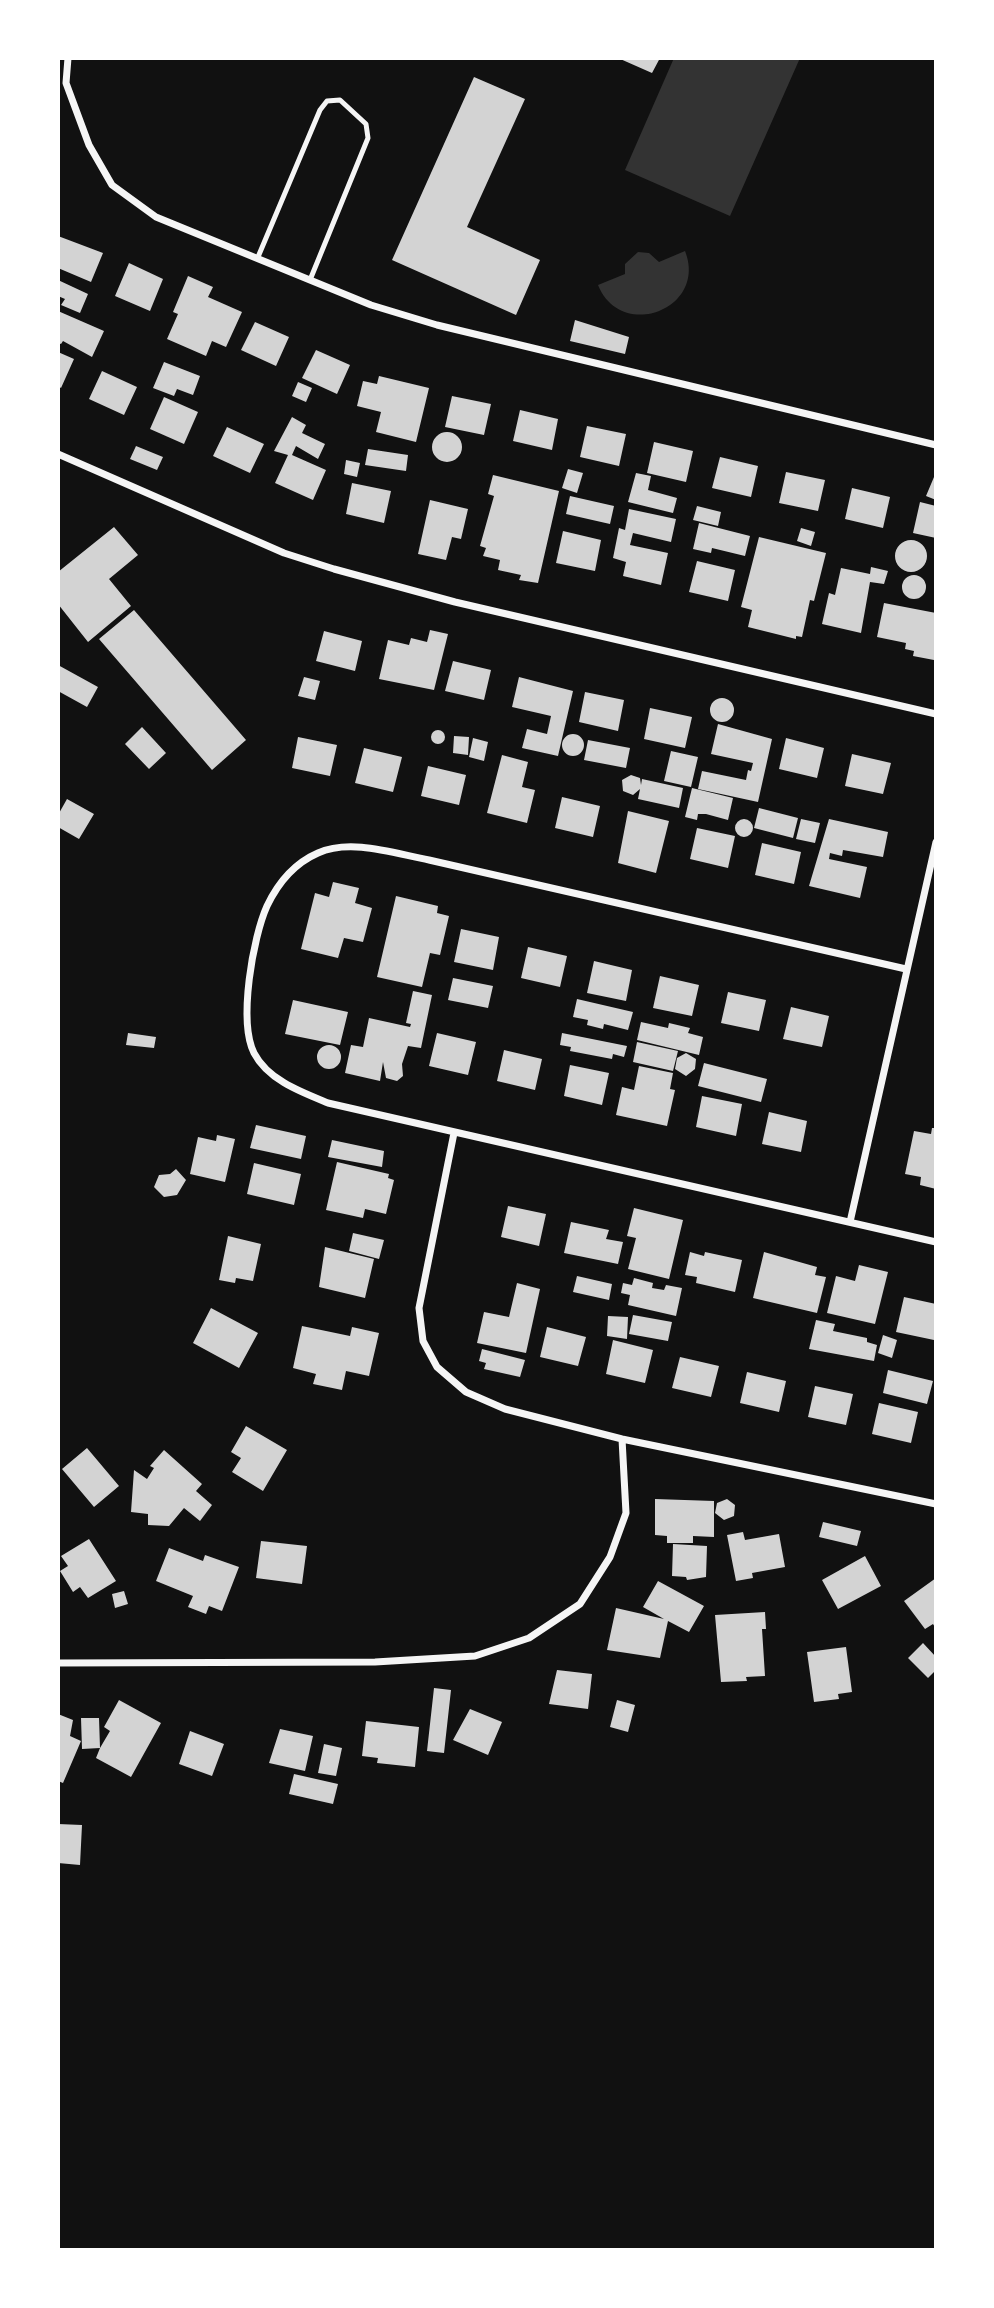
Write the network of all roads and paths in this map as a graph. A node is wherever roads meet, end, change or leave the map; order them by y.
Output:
1 (68, 58) edge
2 (258, 257) junction
3 (310, 280) junction
4 (936, 444) edge
5 (58, 454) edge
6 (936, 714) edge
7 (936, 842) edge
8 (906, 969) junction
9 (454, 1133) junction
10 (850, 1222) junction
11 (936, 1242) edge
12 (622, 1439) junction
13 (936, 1504) edge
14 (58, 1663) edge

1 - 2 street
2 - 3 street
2 - 3 lane
3 - 4 street
5 - 6 street
7 - 8 street
8 - 9 street
8 - 10 street
9 - 10 street
9 - 12 street
10 - 11 street
12 - 13 street
12 - 14 street

